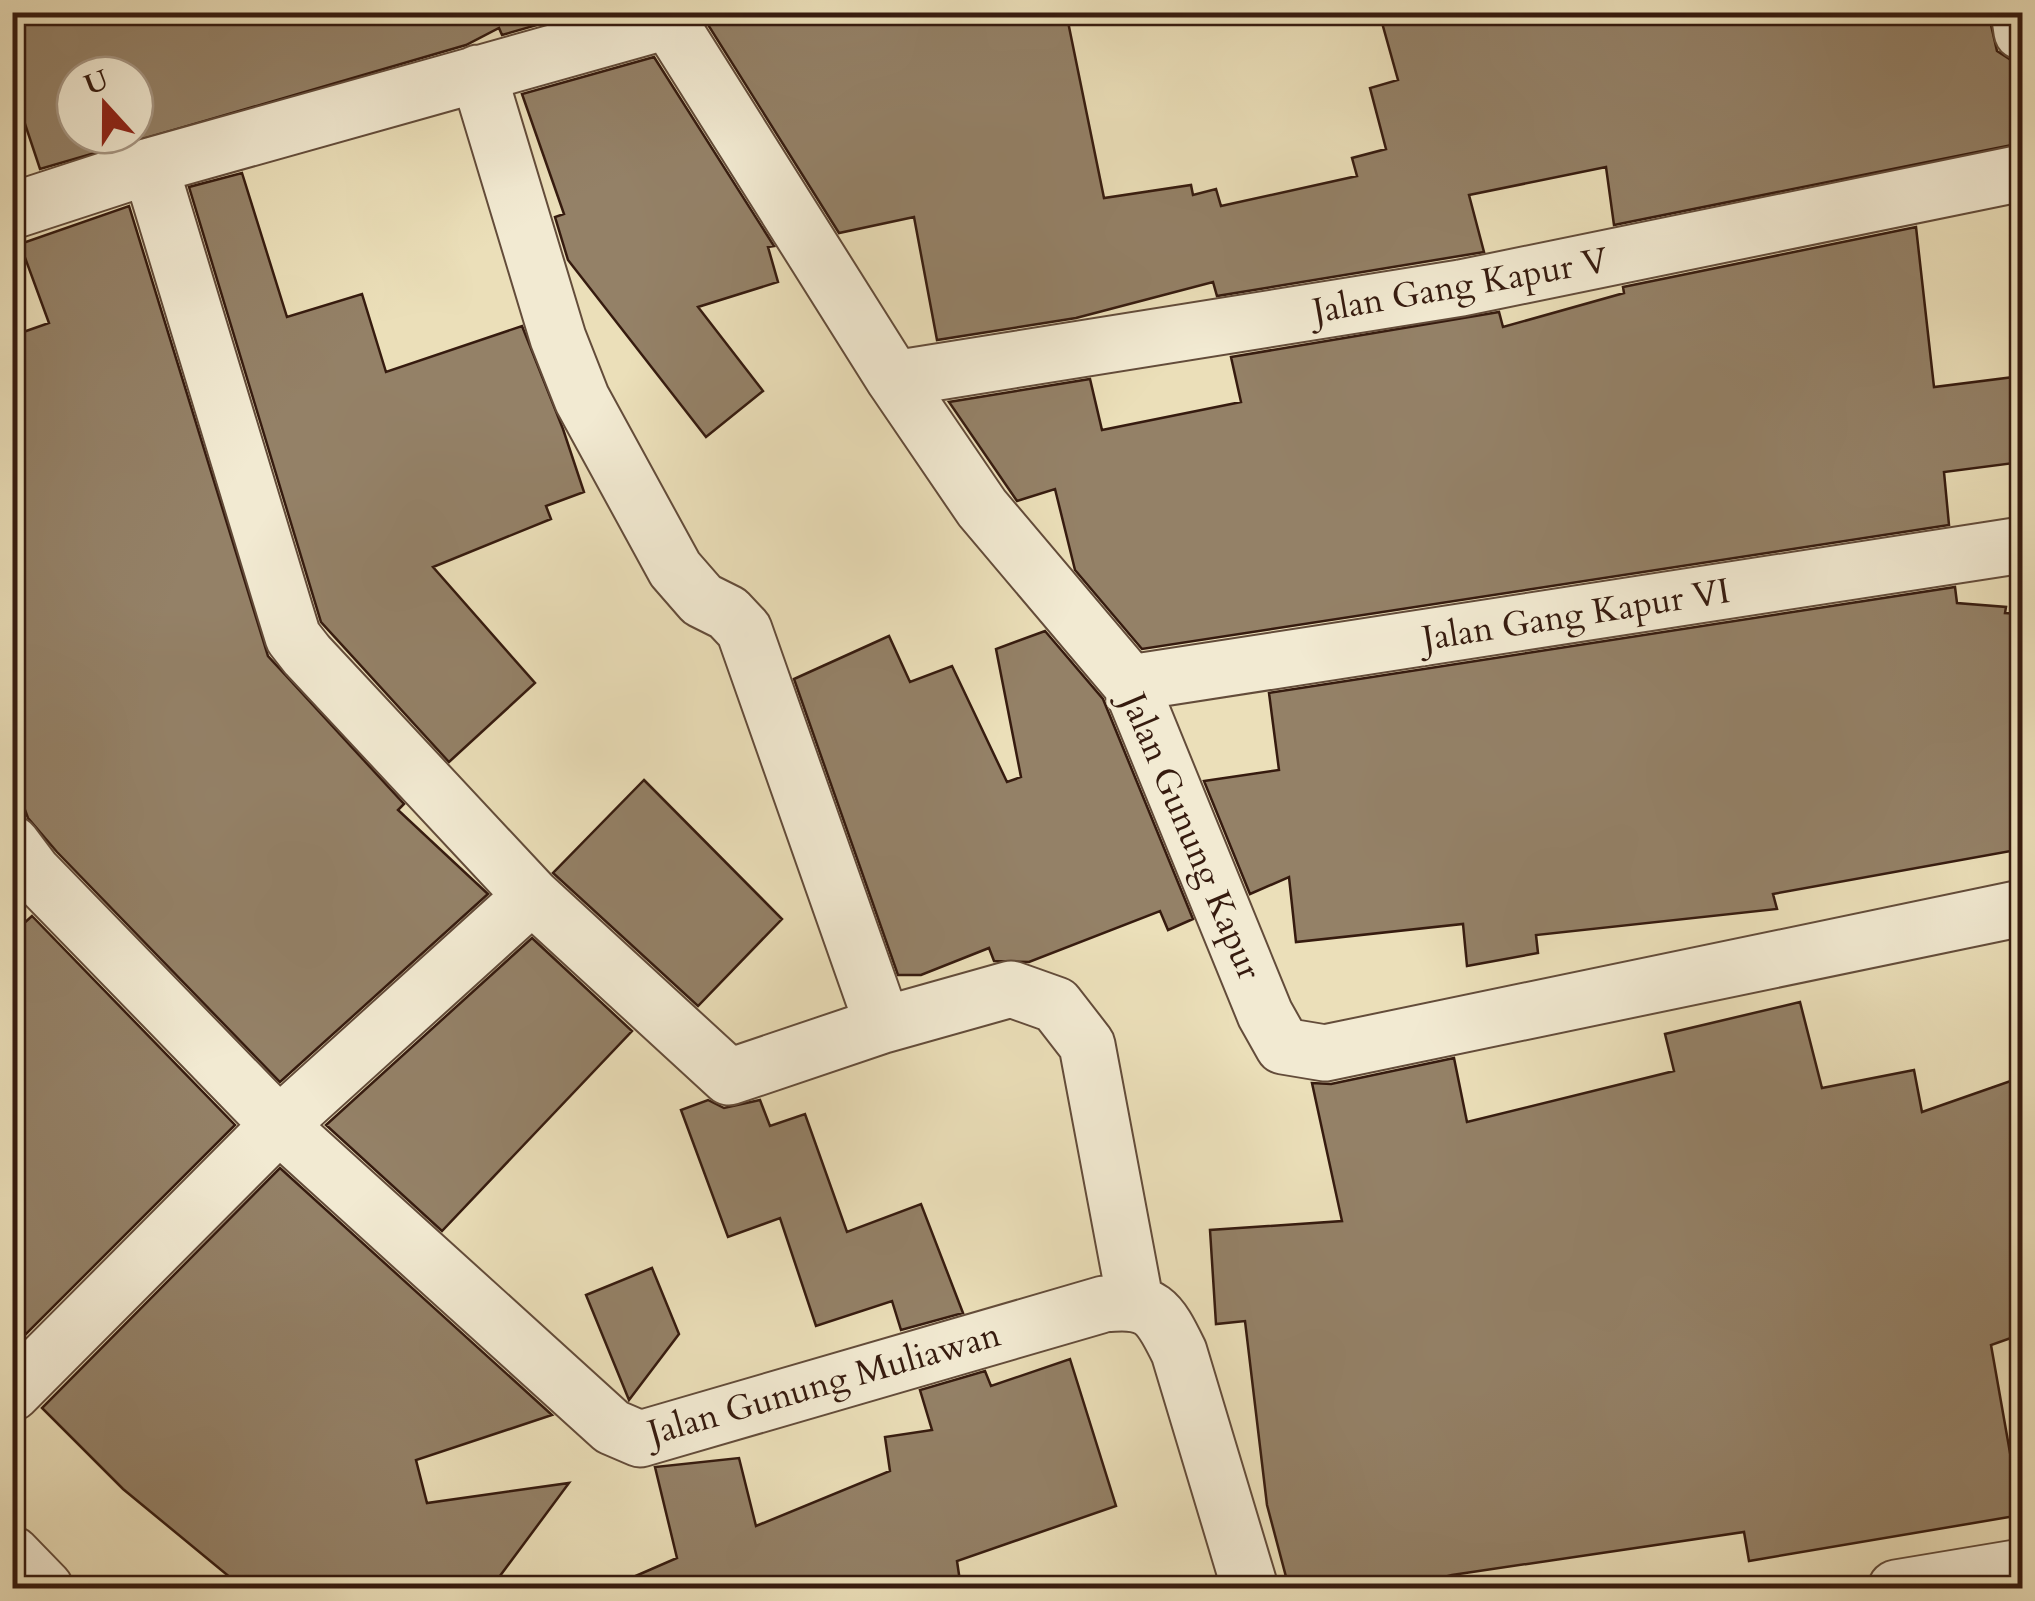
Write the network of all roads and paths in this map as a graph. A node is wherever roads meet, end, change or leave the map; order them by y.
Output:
1 (2019, 12) edge
2 (665, 17) edge
3 (2022, 32) edge
4 (478, 72) junction
5 (150, 166) junction
6 (2022, 173) edge
7 (12, 212) edge
8 (894, 378) junction
9 (2022, 545) edge
10 (1130, 683) junction
11 (12, 844) edge
12 (532, 896) junction
13 (2022, 908) edge
14 (883, 1026) junction
15 (279, 1124) junction
16 (1135, 1300) junction
17 (12, 1393) edge
18 (12, 1554) edge
19 (2022, 1567) edge
20 (45, 1588) edge
21 (1250, 1588) edge
22 (1896, 1588) edge

1 - 3 street
2 - 4 street
2 - 8 street, Jalan Gunung Kapur
4 - 5 street
4 - 14 street
5 - 7 street
5 - 12 street
6 - 8 street, Jalan Gang Kapur V
8 - 10 street, Jalan Gunung Kapur
9 - 10 street, Jalan Gang Kapur VI
10 - 13 street, Jalan Gunung Kapur
11 - 15 street, Jalan Gunung Muliawan
12 - 14 street
12 - 15 street
14 - 16 street
15 - 16 street, Jalan Gunung Muliawan
15 - 17 street
16 - 21 street
18 - 20 street
19 - 22 street

